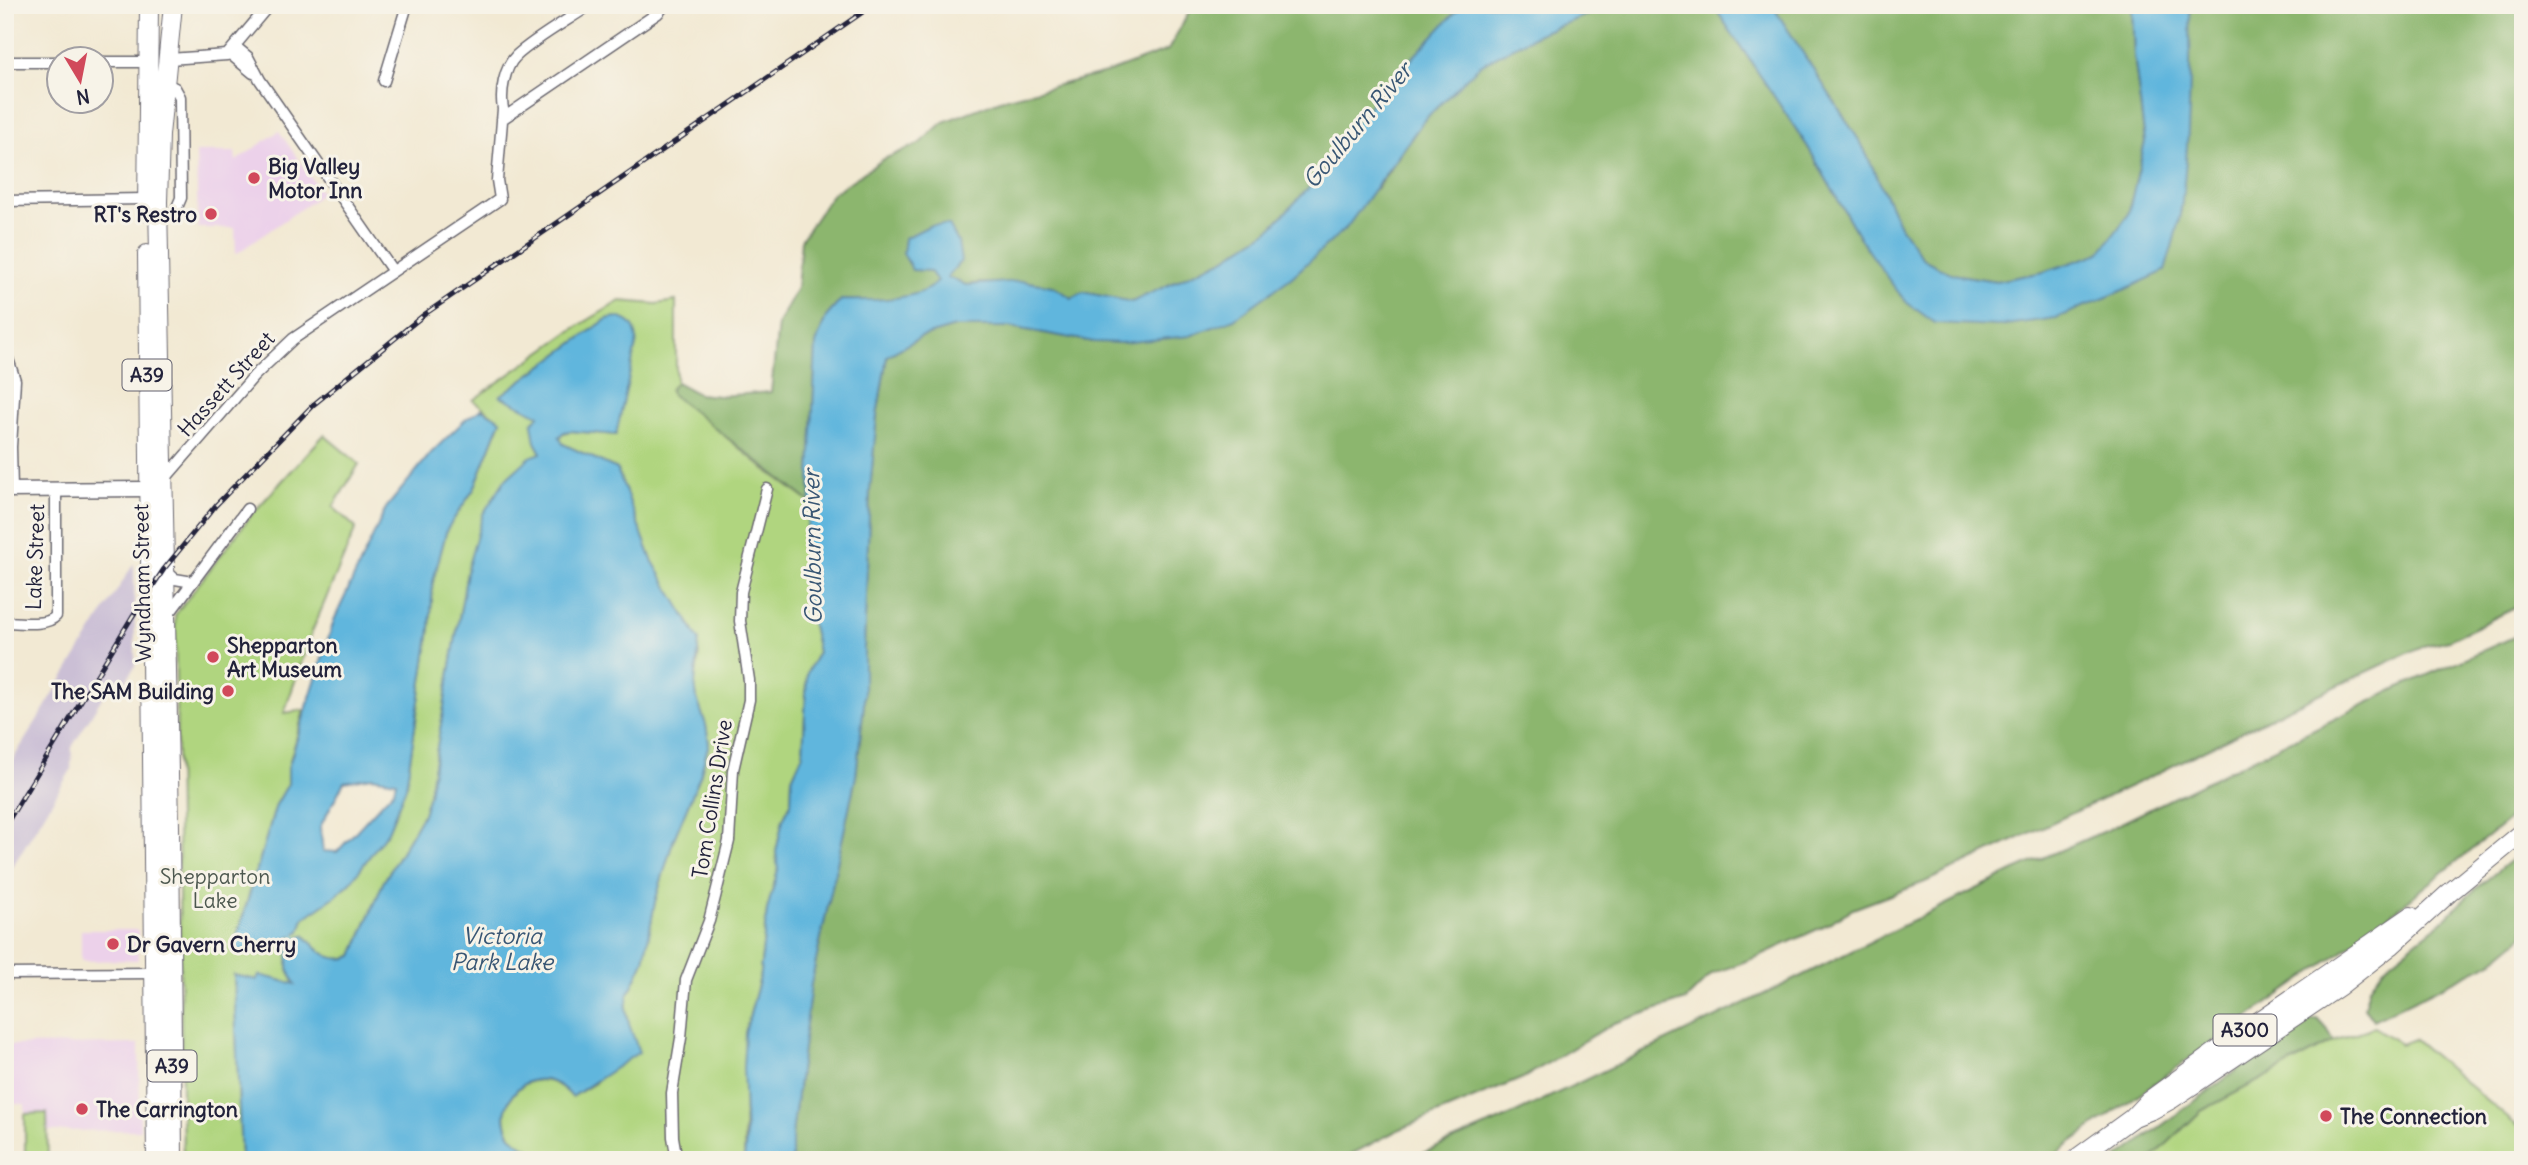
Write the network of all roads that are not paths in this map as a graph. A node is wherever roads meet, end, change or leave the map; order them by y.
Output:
1 (149, 5) edge
2 (173, 5) edge
3 (269, 5) edge
4 (407, 5) edge
5 (590, 5) edge
6 (665, 5) edge
7 (5, 7) edge
8 (233, 50) junction
9 (169, 59) junction
10 (6, 62) edge
11 (46, 62) edge
12 (116, 62) edge
13 (148, 62) junction
14 (384, 81) dead end
15 (165, 83) junction
16 (502, 119) junction
17 (159, 176) junction
18 (181, 190) junction
19 (146, 199) junction
20 (5, 201) edge
21 (159, 222) junction
22 (392, 270) junction
23 (5, 350) edge
24 (155, 485) junction
25 (766, 489) dead end
26 (8, 490) edge
27 (56, 490) junction
28 (247, 509) dead end
29 (164, 569) junction
30 (193, 582) junction
31 (158, 618) junction
32 (5, 622) edge
33 (2523, 831) edge
34 (162, 973) junction
35 (5, 974) edge
36 (678, 1158) edge
37 (156, 1160) edge
38 (173, 1160) edge
39 (2074, 1160) edge

1 - 13 highway, Wyndham Street / A39
2 - 9 highway, Wyndham Street / A39
3 - 8 street
4 - 14 street
5 - 16 street
6 - 16 street
7 - 10 street
8 - 9 street
8 - 22 street
9 - 13 highway
9 - 15 highway, Wyndham Street / A39
10 - 11 street
12 - 13 street
13 - 19 highway, Wyndham Street / A39
15 - 17 highway, Wyndham Street / A39
15 - 18 street
16 - 22 street, Hassett Street
17 - 18 street
17 - 21 highway, Wyndham Street / A39
18 - 21 street
19 - 20 street
19 - 24 highway, Wyndham Street / A39
21 - 24 highway, Wyndham Street / A39
22 - 24 street, Hassett Street
23 - 26 street
24 - 27 street
24 - 29 highway, Wyndham Street / A39
24 - 31 highway, Wyndham Street / A39
25 - 36 street, Tom Collins Drive
26 - 27 street
27 - 32 street, Lake Street
28 - 30 street
29 - 30 street
29 - 31 highway, Wyndham Street / A39
30 - 31 street
31 - 34 highway, Wyndham Street / A39
33 - 39 highway, A300
34 - 35 street
34 - 37 highway, Wyndham Street / A39
34 - 38 highway, Wyndham Street / A39

